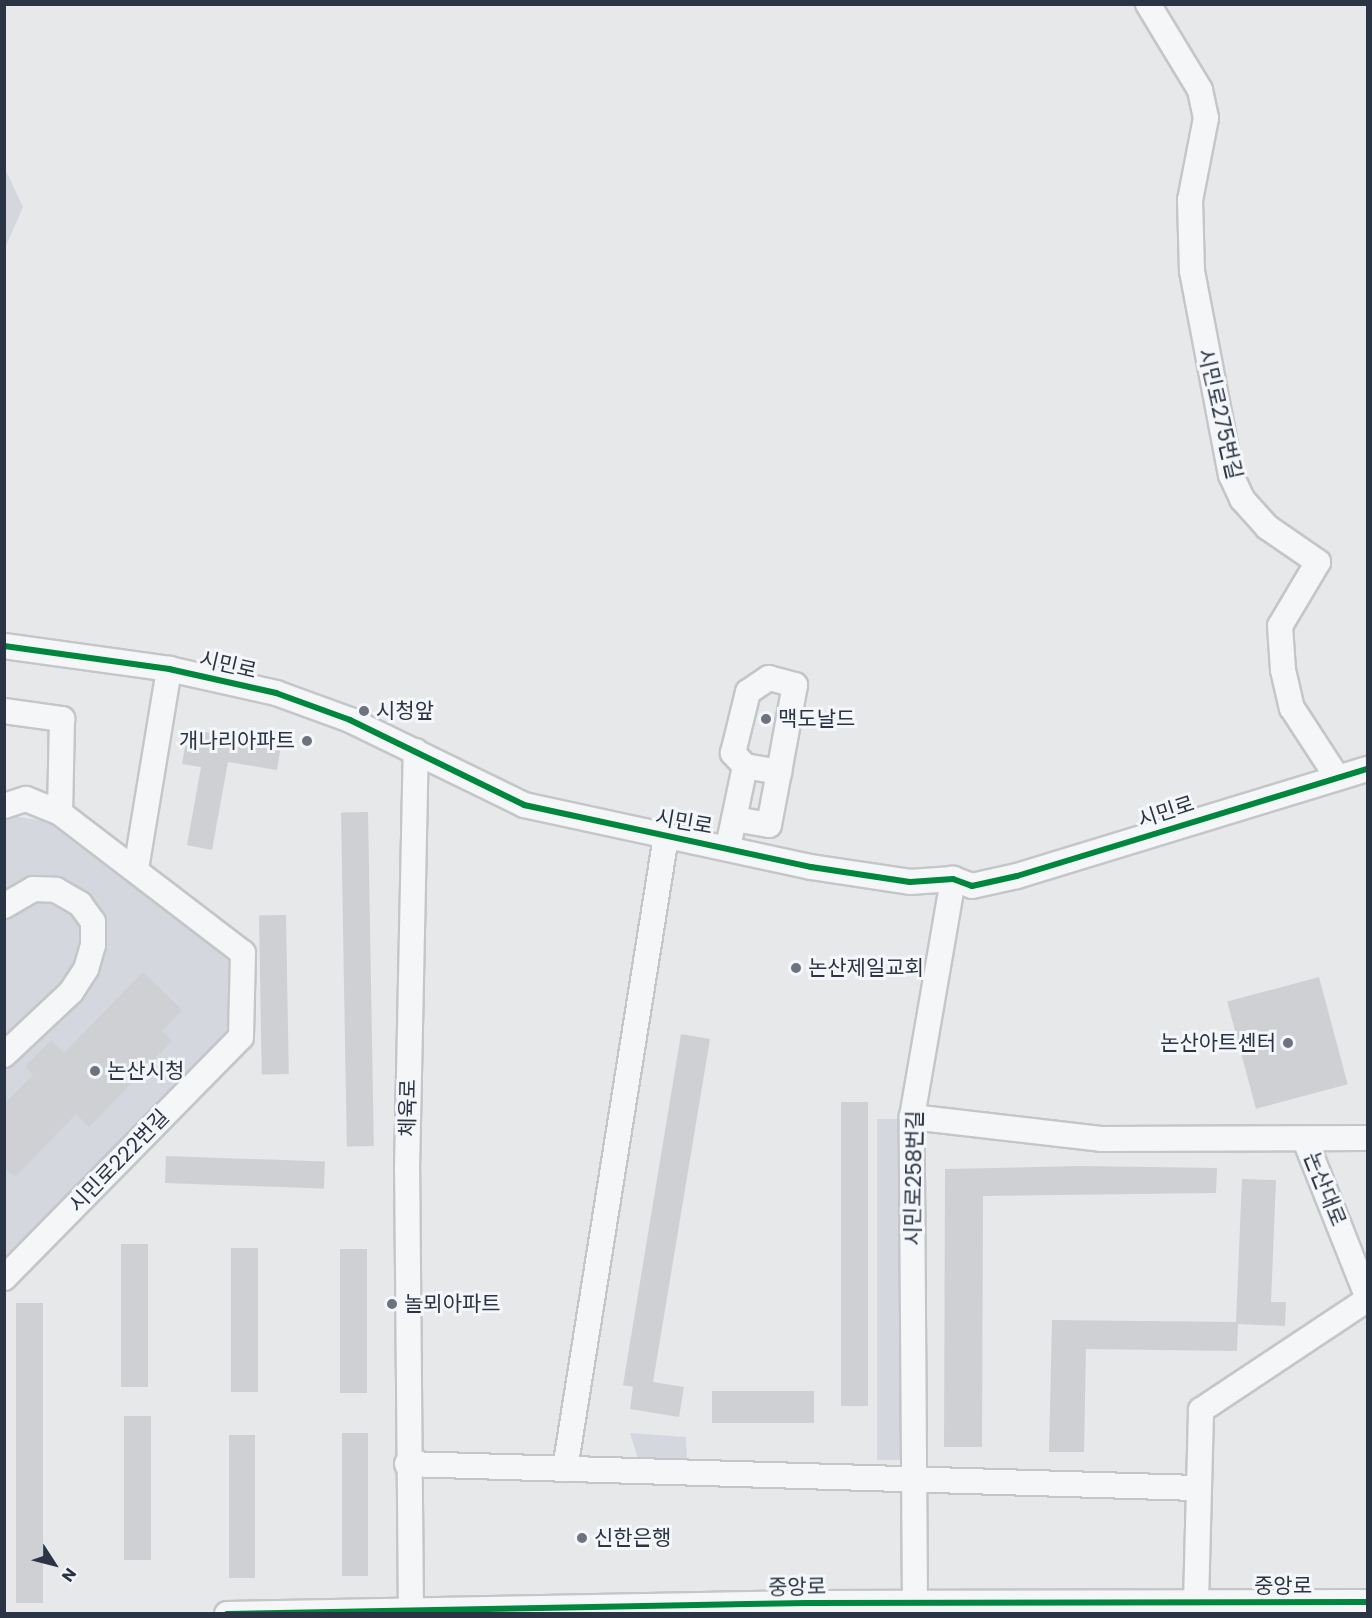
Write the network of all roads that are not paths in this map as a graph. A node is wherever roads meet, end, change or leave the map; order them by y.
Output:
1 (1148, 4) edge
2 (4, 646) edge
3 (169, 669) junction
4 (4, 711) edge
5 (416, 751) junction
6 (746, 766) junction
7 (1368, 769) edge
8 (779, 772) junction
9 (1337, 777) junction
10 (4, 806) edge
11 (60, 813) junction
12 (736, 819) junction
13 (666, 836) junction
14 (728, 847) junction
15 (136, 869) junction
16 (953, 879) junction
17 (4, 906) edge
18 (4, 1055) edge
19 (912, 1117) junction
20 (1368, 1138) edge
21 (1305, 1140) junction
22 (4, 1278) edge
23 (1368, 1298) edge
24 (407, 1464) junction
25 (565, 1469) junction
26 (915, 1480) junction
27 (1198, 1488) junction
28 (1368, 1602) edge
29 (915, 1603) junction
30 (1196, 1603) junction
31 (990, 1608) edge
32 (1328, 1608) edge
33 (735, 1609) edge
34 (1122, 1609) edge
35 (411, 1613) edge
36 (227, 1614) edge

1 - 9 street, 시민로275번길
2 - 3 street, 시민로
3 - 5 street, 시민로
3 - 15 street
4 - 11 street
5 - 13 street, 시민로
5 - 24 street, 체육로
6 - 8 street
6 - 8 street
6 - 12 street
7 - 9 street, 시민로
8 - 12 street
9 - 16 street, 시민로
10 - 11 street
11 - 15 street
12 - 14 street
13 - 14 street, 시민로
13 - 25 street
14 - 16 street, 시민로
15 - 22 street, 시민로222번길
16 - 19 street, 시민로258번길
17 - 18 street
19 - 21 street
19 - 26 street, 시민로258번길
20 - 21 street, 논산대로
21 - 23 street, 논산대로
23 - 27 street, 논산대로
24 - 25 street
24 - 35 street, 체육로
25 - 26 street
26 - 27 street
26 - 29 street, 시민로258번길
27 - 30 street
28 - 32 street, 중앙로
29 - 31 street, 중앙로
29 - 33 street, 중앙로
30 - 32 street, 중앙로
30 - 34 street, 중앙로
31 - 34 street, 중앙로
33 - 35 street, 중앙로
35 - 36 street, 중앙로

